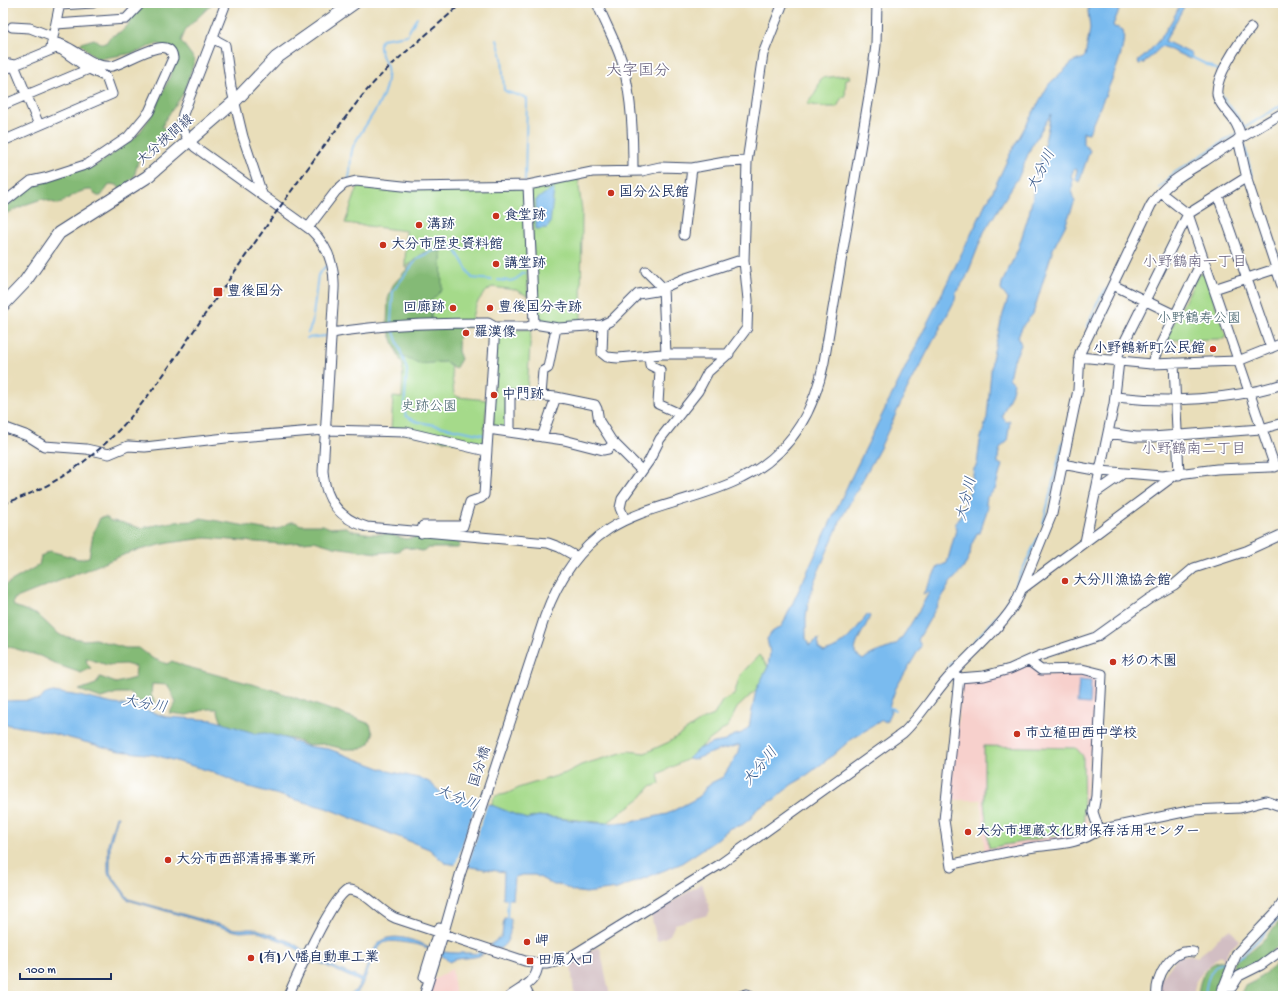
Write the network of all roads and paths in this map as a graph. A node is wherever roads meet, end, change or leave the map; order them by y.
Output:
1 (93, 3) edge
2 (141, 3) edge
3 (226, 3) edge
4 (354, 3) edge
5 (597, 3) edge
6 (782, 3) edge
7 (877, 3) edge
8 (60, 4) edge
9 (56, 24) junction
10 (12, 27) dead end
11 (1251, 28) dead end
12 (212, 38) junction
13 (52, 42) junction
14 (3, 64) edge
15 (14, 65) junction
16 (89, 69) junction
17 (3, 70) edge
18 (27, 95) junction
19 (235, 101) junction
20 (3, 105) edge
21 (1283, 113) edge
22 (40, 125) junction
23 (1239, 138) junction
24 (3, 141) edge
25 (189, 141) junction
26 (747, 161) junction
27 (692, 168) junction
28 (633, 171) junction
29 (1247, 177) junction
30 (528, 186) junction
31 (1161, 193) junction
32 (262, 194) junction
33 (1218, 196) junction
34 (3, 203) edge
35 (1188, 214) junction
36 (308, 228) junction
37 (684, 235) dead end
38 (744, 259) junction
39 (1203, 259) junction
40 (1272, 270) dead end
41 (646, 271) dead end
42 (1246, 278) junction
43 (1113, 284) junction
44 (663, 288) junction
45 (1214, 289) junction
46 (1283, 289) edge
47 (1144, 300) junction
48 (3, 305) edge
49 (1175, 316) junction
50 (534, 324) junction
51 (602, 325) junction
52 (495, 327) junction
53 (556, 328) junction
54 (332, 332) junction
55 (1283, 344) edge
56 (1271, 348) junction
57 (666, 354) junction
58 (729, 354) junction
59 (649, 355) junction
60 (1079, 357) junction
61 (1117, 361) junction
62 (1238, 361) junction
63 (1151, 364) junction
64 (1174, 364) junction
65 (1283, 384) edge
66 (1249, 394) junction
67 (541, 395) junction
68 (556, 397) junction
69 (1115, 397) junction
70 (1175, 400) junction
71 (680, 414) junction
72 (1283, 423) edge
73 (3, 427) edge
74 (488, 429) junction
75 (1262, 429) junction
76 (325, 430) junction
77 (510, 431) junction
78 (1108, 433) junction
79 (1178, 435) junction
80 (542, 437) junction
81 (614, 443) junction
82 (486, 451) junction
83 (1062, 464) junction
84 (1279, 466) edge
85 (640, 469) dead end
86 (1100, 471) junction
87 (1124, 473) junction
88 (1177, 475) junction
89 (1095, 493) junction
90 (625, 520) junction
91 (421, 533) junction
92 (1283, 534) edge
93 (1085, 542) junction
94 (576, 557) junction
95 (1021, 590) junction
96 (1029, 661) junction
97 (956, 675) junction
98 (1283, 807) edge
99 (1099, 830) junction
100 (1283, 902) edge
101 (440, 934) junction
102 (1283, 949) edge
103 (1194, 952) dead end
104 (433, 957) junction
105 (538, 964) junction
106 (524, 986) junction
107 (1221, 992) edge
108 (288, 996) edge
109 (418, 996) edge
110 (424, 996) edge
111 (510, 996) edge
112 (529, 996) edge
113 (740, 996) edge
114 (752, 996) edge
115 (1156, 996) edge

1 - 8 street
2 - 9 street
3 - 12 street
4 - 19 main road, 大分挾間線
5 - 28 street
6 - 26 street
7 - 90 street, 国分橋
8 - 9 street
9 - 13 street
10 - 13 street
11 - 23 street
12 - 19 street
12 - 25 street
13 - 15 street
13 - 16 street
13 - 34 street
14 - 15 street
15 - 17 street
15 - 18 street
16 - 18 street
16 - 22 street
18 - 20 street
18 - 22 street
19 - 25 main road, 大分挾間線
19 - 32 street
21 - 23 street
22 - 24 street
23 - 29 street
23 - 31 street
25 - 32 street
25 - 48 main road, 大分挾間線
26 - 27 street
26 - 38 street
27 - 28 street
27 - 37 street
28 - 30 street
29 - 33 street
29 - 46 street
30 - 36 street
30 - 50 street
31 - 35 street
31 - 43 street
32 - 36 street
33 - 35 street
33 - 42 street
35 - 39 street
35 - 47 street
36 - 54 street
38 - 44 street
38 - 58 street
39 - 45 street
39 - 49 street
40 - 42 street
41 - 44 street
42 - 45 street
42 - 56 street
43 - 47 street
43 - 60 street
44 - 51 street
44 - 57 street
45 - 62 street
47 - 49 street
47 - 61 street
49 - 63 street
50 - 52 street
50 - 53 street
51 - 53 street
51 - 59 street
52 - 54 street
52 - 74 street
53 - 67 street
54 - 76 street
55 - 56 street
56 - 62 street
57 - 58 street
57 - 59 street
58 - 71 street
59 - 71 street
60 - 61 street
60 - 83 street
61 - 63 street
61 - 69 street
62 - 64 street
62 - 66 street
63 - 64 street
64 - 70 street
65 - 66 street
66 - 70 street
66 - 75 street
67 - 68 street
67 - 77 street
68 - 80 street
68 - 81 street
69 - 70 street
69 - 78 street
70 - 79 street
71 - 90 street
72 - 75 street
73 - 76 street
74 - 77 street
74 - 82 street
75 - 79 street
75 - 84 street
76 - 82 street
76 - 91 street
77 - 80 street
78 - 79 street
78 - 86 street
79 - 88 street
80 - 81 street
81 - 85 street
82 - 91 street
83 - 86 street
83 - 95 street
84 - 88 street
86 - 87 street
86 - 89 street
87 - 88 street
87 - 89 street
88 - 93 street
89 - 93 street
90 - 94 street, 国分橋
91 - 94 street
92 - 96 street
93 - 95 street
94 - 101 street, 国分橋
95 - 97 street
96 - 97 street
96 - 99 street
97 - 99 street
97 - 105 street
98 - 99 street
100 - 107 street
101 - 104 street, 国分橋
101 - 105 street
101 - 108 street
102 - 107 street
103 - 115 street
104 - 109 street
104 - 110 street
105 - 106 street
106 - 111 street
106 - 112 street
113 - 114 street

